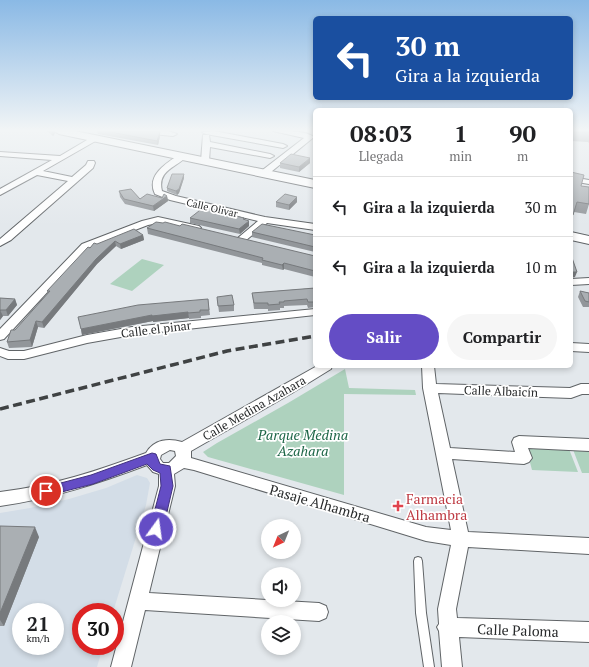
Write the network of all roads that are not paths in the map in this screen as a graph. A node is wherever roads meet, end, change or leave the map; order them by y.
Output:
1 (53, 162) edge
2 (174, 162) edge
3 (209, 162) edge
4 (276, 162) edge
5 (90, 163) dead end
6 (36, 172) junction
7 (263, 174) junction
8 (573, 179) edge
9 (73, 180) junction
10 (589, 182) edge
11 (313, 184) edge
12 (0, 192) edge
13 (265, 220) junction
14 (313, 227) edge
15 (207, 230) edge
16 (573, 236) edge
17 (589, 240) edge
18 (257, 243) edge
19 (3, 245) edge
20 (573, 282) edge
21 (589, 282) edge
22 (313, 312) edge
23 (0, 336) edge
24 (573, 347) edge
25 (589, 348) edge
26 (0, 352) edge
27 (323, 368) edge
28 (428, 368) edge
29 (430, 388) junction
30 (589, 389) edge
31 (589, 445) edge
32 (444, 453) junction
33 (152, 457) junction
34 (176, 460) junction
35 (0, 499) edge
36 (461, 539) junction
37 (589, 546) edge
38 (418, 561) dead end
39 (138, 600) junction
40 (319, 612) dead end
41 (447, 627) junction
42 (589, 632) edge
43 (121, 667) edge
44 (429, 667) edge
45 (452, 667) edge

1 - 6 street
2 - 13 street, Calle Olivar
3 - 7 main road
4 - 7 street
5 - 9 street
6 - 9 street
6 - 12 street
7 - 11 main road
8 - 10 street
9 - 19 street
13 - 14 street, Calle Olivar
13 - 18 street
15 - 23 street
16 - 17 main road
20 - 21 street
22 - 26 street, Calle el pinar
24 - 25 street
27 - 34 street, Calle Medina Azahara
28 - 29 street
29 - 30 street, Calle Albaicín
29 - 32 street
31 - 32 street
32 - 36 street
33 - 34 street
33 - 34 street, Pasaje Alhambra
33 - 35 street
34 - 36 street, Pasaje Alhambra
34 - 39 street
36 - 37 street, Pasaje Alhambra
36 - 41 street
38 - 44 lane
39 - 40 street
39 - 43 street
41 - 42 street, Calle Paloma
41 - 45 street

